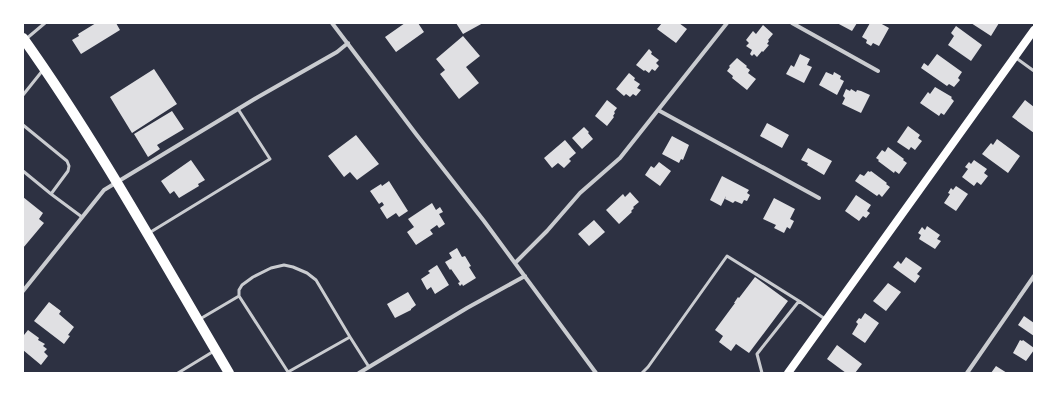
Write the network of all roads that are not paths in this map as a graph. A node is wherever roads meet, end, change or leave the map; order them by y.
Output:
1 (45, 23) edge
2 (332, 23) edge
3 (727, 23) edge
4 (792, 23) edge
5 (1034, 30) edge
6 (24, 39) edge
7 (348, 43) junction
8 (1014, 57) junction
9 (44, 69) junction
10 (1034, 70) edge
11 (878, 71) dead end
12 (23, 94) edge
13 (238, 109) junction
14 (658, 110) junction
15 (23, 125) edge
16 (23, 171) edge
17 (117, 183) junction
18 (51, 194) junction
19 (819, 198) dead end
20 (82, 217) junction
21 (147, 234) junction
22 (515, 263) junction
23 (525, 276) junction
24 (1034, 276) edge
25 (23, 291) edge
26 (239, 296) junction
27 (799, 301) junction
28 (826, 320) junction
29 (198, 321) junction
30 (350, 337) junction
31 (216, 351) junction
32 (369, 367) junction
33 (178, 373) edge
34 (229, 373) edge
35 (359, 373) edge
36 (596, 373) edge
37 (642, 373) edge
38 (762, 373) edge
39 (788, 373) edge
40 (967, 373) edge

1 - 6 lane
2 - 7 street
3 - 14 street
4 - 11 street
5 - 8 main road
6 - 9 main road
7 - 13 street
7 - 22 street
8 - 10 lane
8 - 28 main road
9 - 12 lane
9 - 17 main road
13 - 17 street
13 - 21 lane
14 - 19 street
14 - 22 street
15 - 18 lane
16 - 18 lane
17 - 20 street
17 - 21 main road
18 - 20 lane
20 - 25 street
21 - 29 main road
22 - 23 street
23 - 32 street
23 - 36 street
24 - 40 street
26 - 29 lane
26 - 30 lane
26 - 30 lane
27 - 28 lane
27 - 37 lane
27 - 38 lane
28 - 39 main road
29 - 31 main road
30 - 32 lane
31 - 33 lane
31 - 34 main road
32 - 35 street

